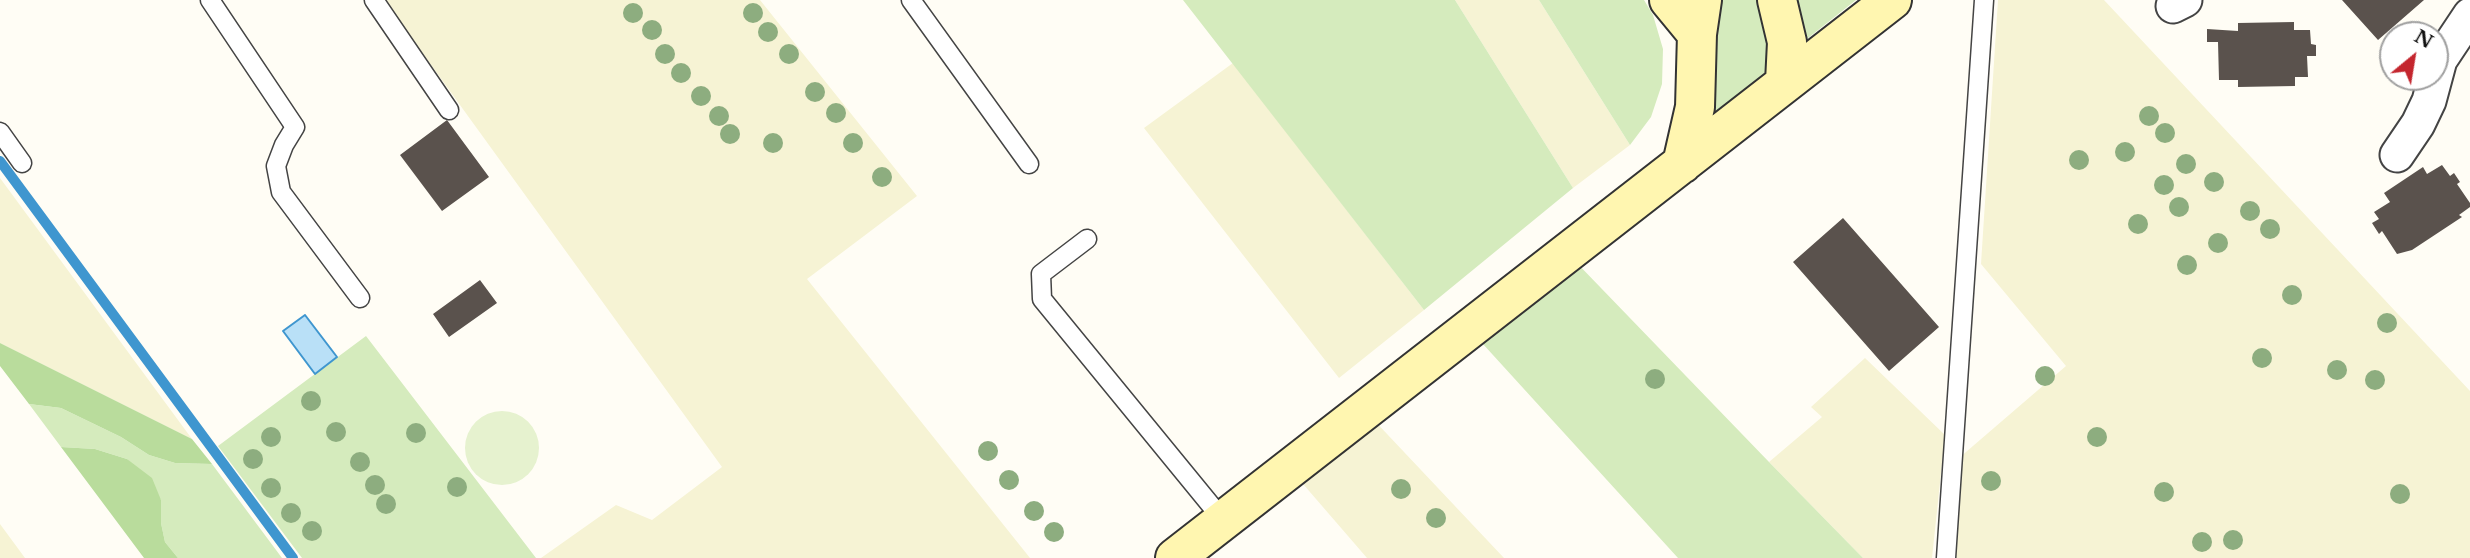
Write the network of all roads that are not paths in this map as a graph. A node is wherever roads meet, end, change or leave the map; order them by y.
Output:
1 (210, 0) edge
2 (374, 0) edge
3 (911, 0) edge
4 (1669, 0) edge
5 (1777, 0) edge
6 (1892, 0) edge
7 (1984, 0) edge
8 (2470, 15) edge
9 (1699, 17) edge
10 (1785, 82) junction
11 (449, 110) dead end
12 (0, 132) edge
13 (2397, 155) dead end
14 (22, 163) dead end
15 (1029, 164) dead end
16 (1682, 164) junction
17 (1087, 239) dead end
18 (360, 298) dead end
19 (1223, 520) junction
20 (1175, 558) edge
21 (1946, 558) edge

1 - 18 lane
2 - 11 lane
3 - 15 lane
4 - 9 street
5 - 10 street
6 - 10 street
7 - 21 lane
8 - 13 street
9 - 16 street
10 - 16 street
12 - 14 lane
16 - 19 street
17 - 19 lane
19 - 20 street

